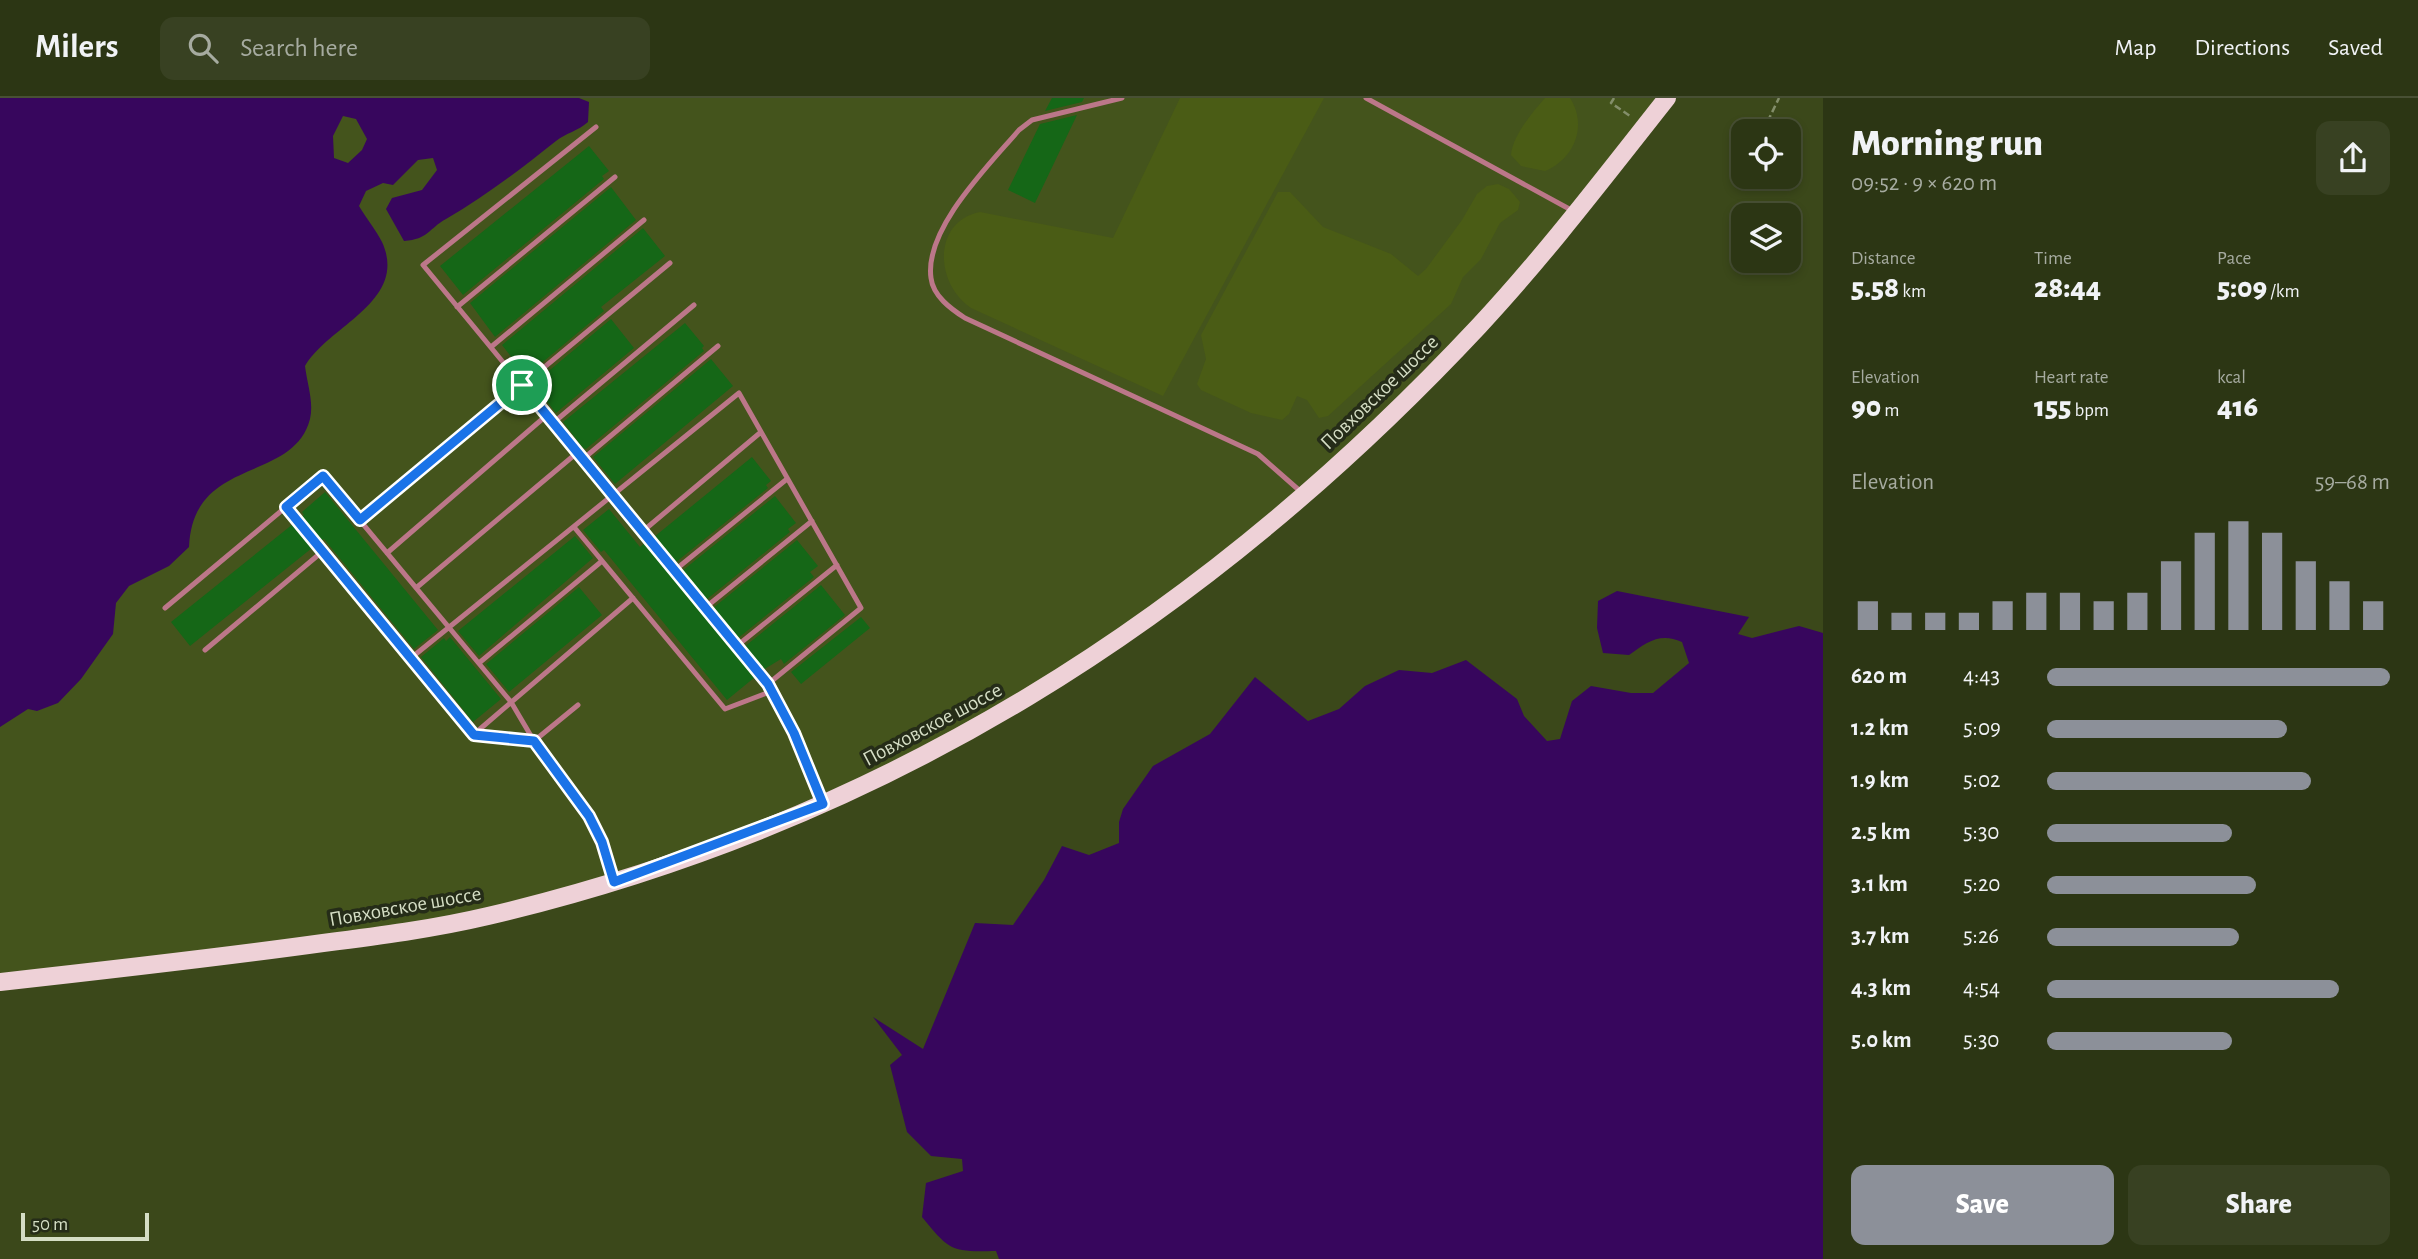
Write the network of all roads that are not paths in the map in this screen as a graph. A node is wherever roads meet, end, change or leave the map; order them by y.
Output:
1 (1122, 98) edge
2 (1366, 98) edge
3 (1667, 98) edge
4 (596, 127) dead end
5 (615, 177) dead end
6 (1575, 213) junction
7 (644, 220) dead end
8 (670, 263) dead end
9 (694, 305) dead end
10 (457, 307) junction
11 (718, 346) dead end
12 (491, 347) junction
13 (522, 385) junction
14 (547, 415) junction
15 (554, 423) junction
16 (761, 432) junction
17 (578, 452) junction
18 (583, 459) junction
19 (788, 479) junction
20 (613, 495) junction
21 (1304, 495) junction
22 (286, 507) junction
23 (360, 520) junction
24 (811, 521) junction
25 (574, 527) junction
26 (643, 531) junction
27 (323, 551) junction
28 (387, 553) junction
29 (602, 561) junction
30 (837, 565) junction
31 (675, 570) junction
32 (416, 588) junction
33 (634, 598) junction
34 (706, 607) junction
35 (165, 608) dead end
36 (449, 627) junction
37 (738, 645) junction
38 (205, 650) dead end
39 (411, 659) junction
40 (479, 663) junction
41 (768, 684) junction
42 (772, 691) junction
43 (511, 702) junction
44 (578, 705) dead end
45 (474, 735) junction
46 (534, 741) junction
47 (823, 804) junction
48 (614, 882) junction
49 (0, 982) edge

1 - 21 lane
2 - 6 lane
3 - 6 main road, Повховское шоссе
4 - 10 lane
5 - 10 lane
6 - 21 main road, Повховское шоссе
7 - 12 lane
8 - 13 lane
9 - 15 lane
10 - 12 lane
11 - 18 lane
12 - 13 lane
13 - 14 lane
13 - 23 lane
14 - 15 lane
14 - 28 lane
15 - 17 lane
16 - 19 lane
16 - 20 lane
16 - 26 lane
17 - 18 lane
17 - 32 lane
18 - 20 lane
19 - 24 lane
19 - 31 lane
20 - 25 lane
20 - 26 lane
21 - 47 main road, Повховское шоссе
22 - 23 lane
22 - 27 lane
22 - 35 lane
23 - 28 lane
24 - 30 lane
24 - 34 lane
25 - 29 lane
25 - 36 lane
26 - 31 lane
27 - 38 lane
27 - 39 lane
28 - 32 lane
29 - 33 lane
29 - 40 lane
30 - 37 lane
30 - 41 lane
31 - 34 lane
32 - 36 lane
33 - 42 lane
33 - 43 lane
34 - 37 lane
36 - 39 lane
36 - 40 lane
37 - 41 lane
39 - 45 lane
40 - 43 lane
41 - 42 lane
42 - 47 lane
43 - 45 lane
43 - 46 lane
44 - 46 lane
45 - 46 lane
46 - 48 lane
47 - 48 main road, Повховское шоссе
48 - 49 main road, Повховское шоссе

